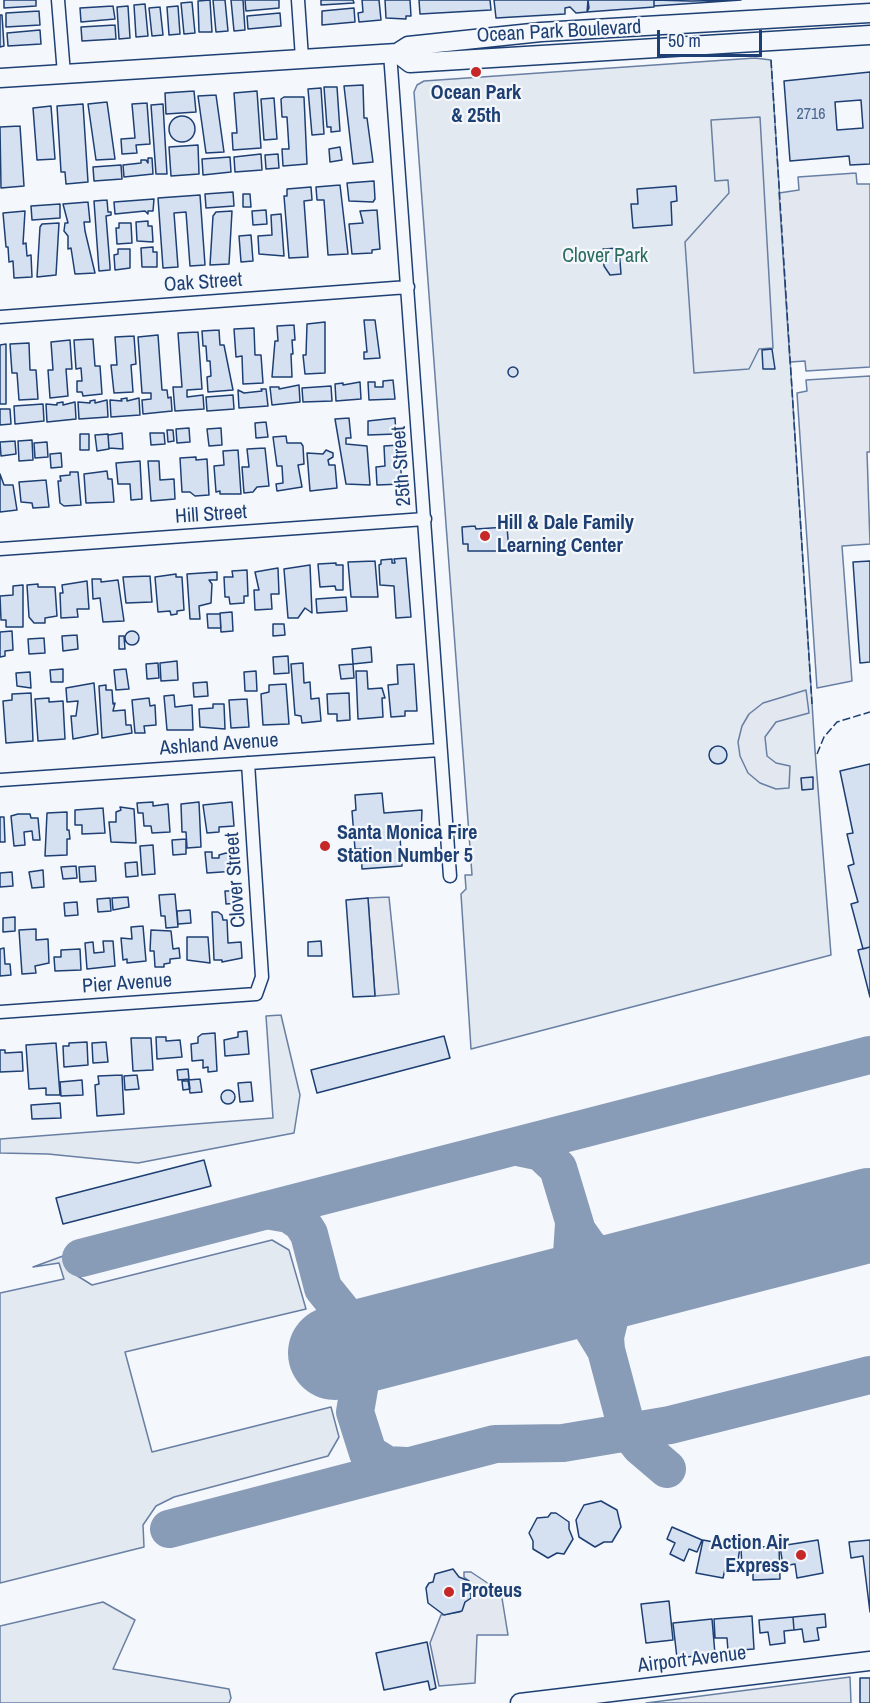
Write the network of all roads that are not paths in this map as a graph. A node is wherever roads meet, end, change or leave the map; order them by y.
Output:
1 (58, 0) edge
2 (298, 0) edge
3 (870, 13) edge
4 (870, 35) edge
5 (394, 53) junction
6 (302, 58) junction
7 (64, 74) junction
8 (0, 78) edge
9 (408, 287) junction
10 (0, 317) edge
11 (425, 519) junction
12 (0, 549) edge
13 (440, 750) junction
14 (248, 763) junction
15 (0, 780) edge
16 (450, 876) dead end
17 (256, 994) joint
18 (0, 1012) edge
19 (870, 1661) edge
20 (520, 1703) edge

1 - 7 street
2 - 6 street
3 - 5 street, Ocean Park Boulevard
4 - 5 street, Ocean Park Boulevard
5 - 6 street, Ocean Park Boulevard
5 - 9 street, 25th Street
6 - 7 street, Ocean Park Boulevard
7 - 8 street, Ocean Park Boulevard
9 - 10 street, Oak Street
9 - 11 street, 25th Street
11 - 12 street, Hill Street
11 - 13 street, 25th Street
13 - 14 street, Ashland Avenue
13 - 16 street, 25th Street
14 - 15 street, Ashland Avenue
14 - 17 street, Clover Street
17 - 18 street, Pier Avenue
19 - 20 street, Airport Avenue

